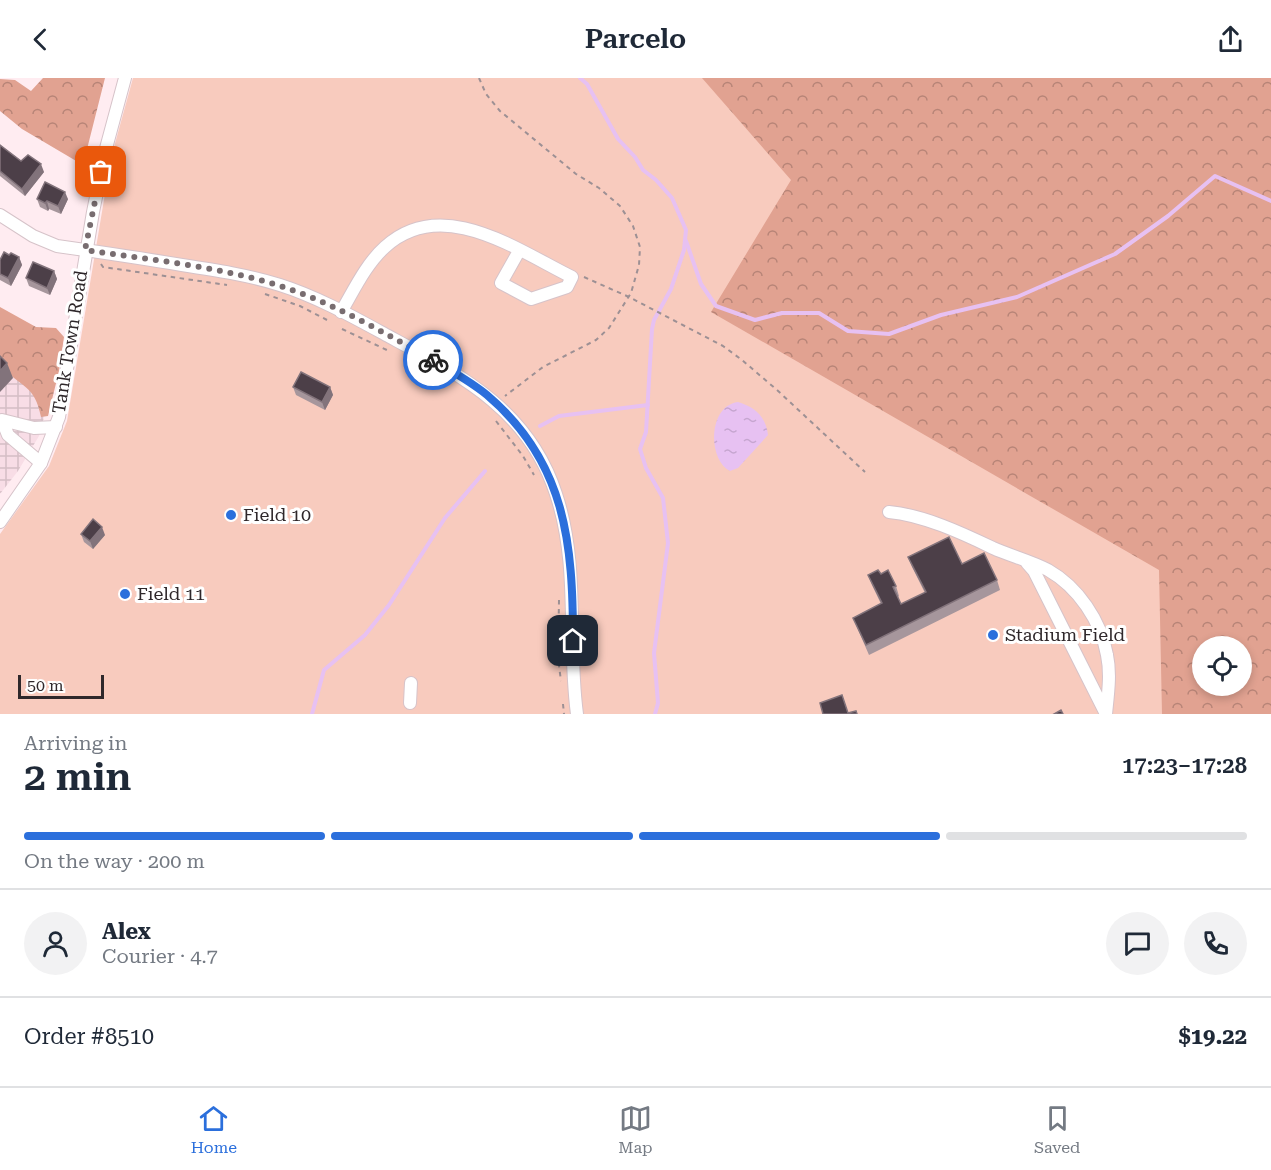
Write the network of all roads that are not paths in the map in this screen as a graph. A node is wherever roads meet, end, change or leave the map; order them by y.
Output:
1 (124, 78) edge
2 (0, 215) edge
3 (85, 250) junction
4 (519, 251) junction
5 (341, 312) junction
6 (1, 419) edge
7 (56, 427) junction
8 (40, 463) junction
9 (890, 512) dead end
10 (0, 522) edge
11 (1008, 555) junction
12 (993, 562) dead end
13 (1026, 562) junction
14 (411, 683) dead end
15 (410, 703) dead end
16 (577, 714) edge
17 (1106, 714) edge

1 - 3 street, Tank Town Road
2 - 3 street
3 - 5 street
3 - 7 street, Tank Town Road
4 - 4 street
4 - 5 street
5 - 16 street
6 - 7 street
6 - 8 street
7 - 8 street, Tank Town Road
8 - 10 street, Tank Town Road
9 - 11 street
11 - 12 street
11 - 13 street
13 - 17 street
13 - 17 street
14 - 15 street

